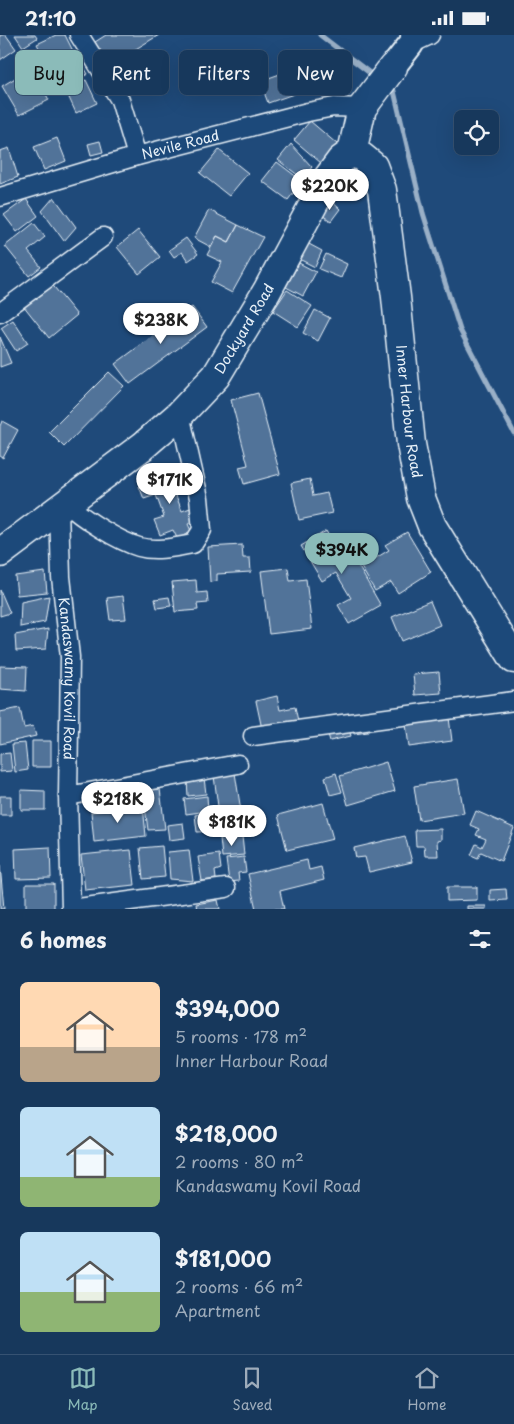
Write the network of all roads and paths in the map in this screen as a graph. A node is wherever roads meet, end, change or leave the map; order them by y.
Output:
1 (79, 35) edge
2 (417, 38) edge
3 (393, 67) joint
4 (367, 102) junction
5 (352, 152) junction
6 (137, 156) junction
7 (0, 197) edge
8 (103, 237) dead end
9 (0, 313) edge
10 (180, 414) junction
11 (62, 505) junction
12 (3, 544) edge
13 (514, 659) edge
14 (514, 701) edge
15 (253, 736) dead end
16 (238, 765) dead end
17 (68, 796) junction
18 (226, 888) dead end
19 (71, 909) edge

1 - 6 street
2 - 3 street
3 - 4 main road
4 - 5 main road
4 - 6 street, Nevile Road
5 - 10 main road, Dockyard Road
5 - 13 main road, Inner Harbour Road
6 - 7 street, Nevile Road
8 - 9 street
10 - 11 main road, Dockyard Road
10 - 11 street
11 - 12 main road, Dockyard Road
11 - 17 street, Kandaswamy Kovil Road
14 - 15 street
16 - 17 street
17 - 19 street, Kandaswamy Kovil Road
18 - 19 street

